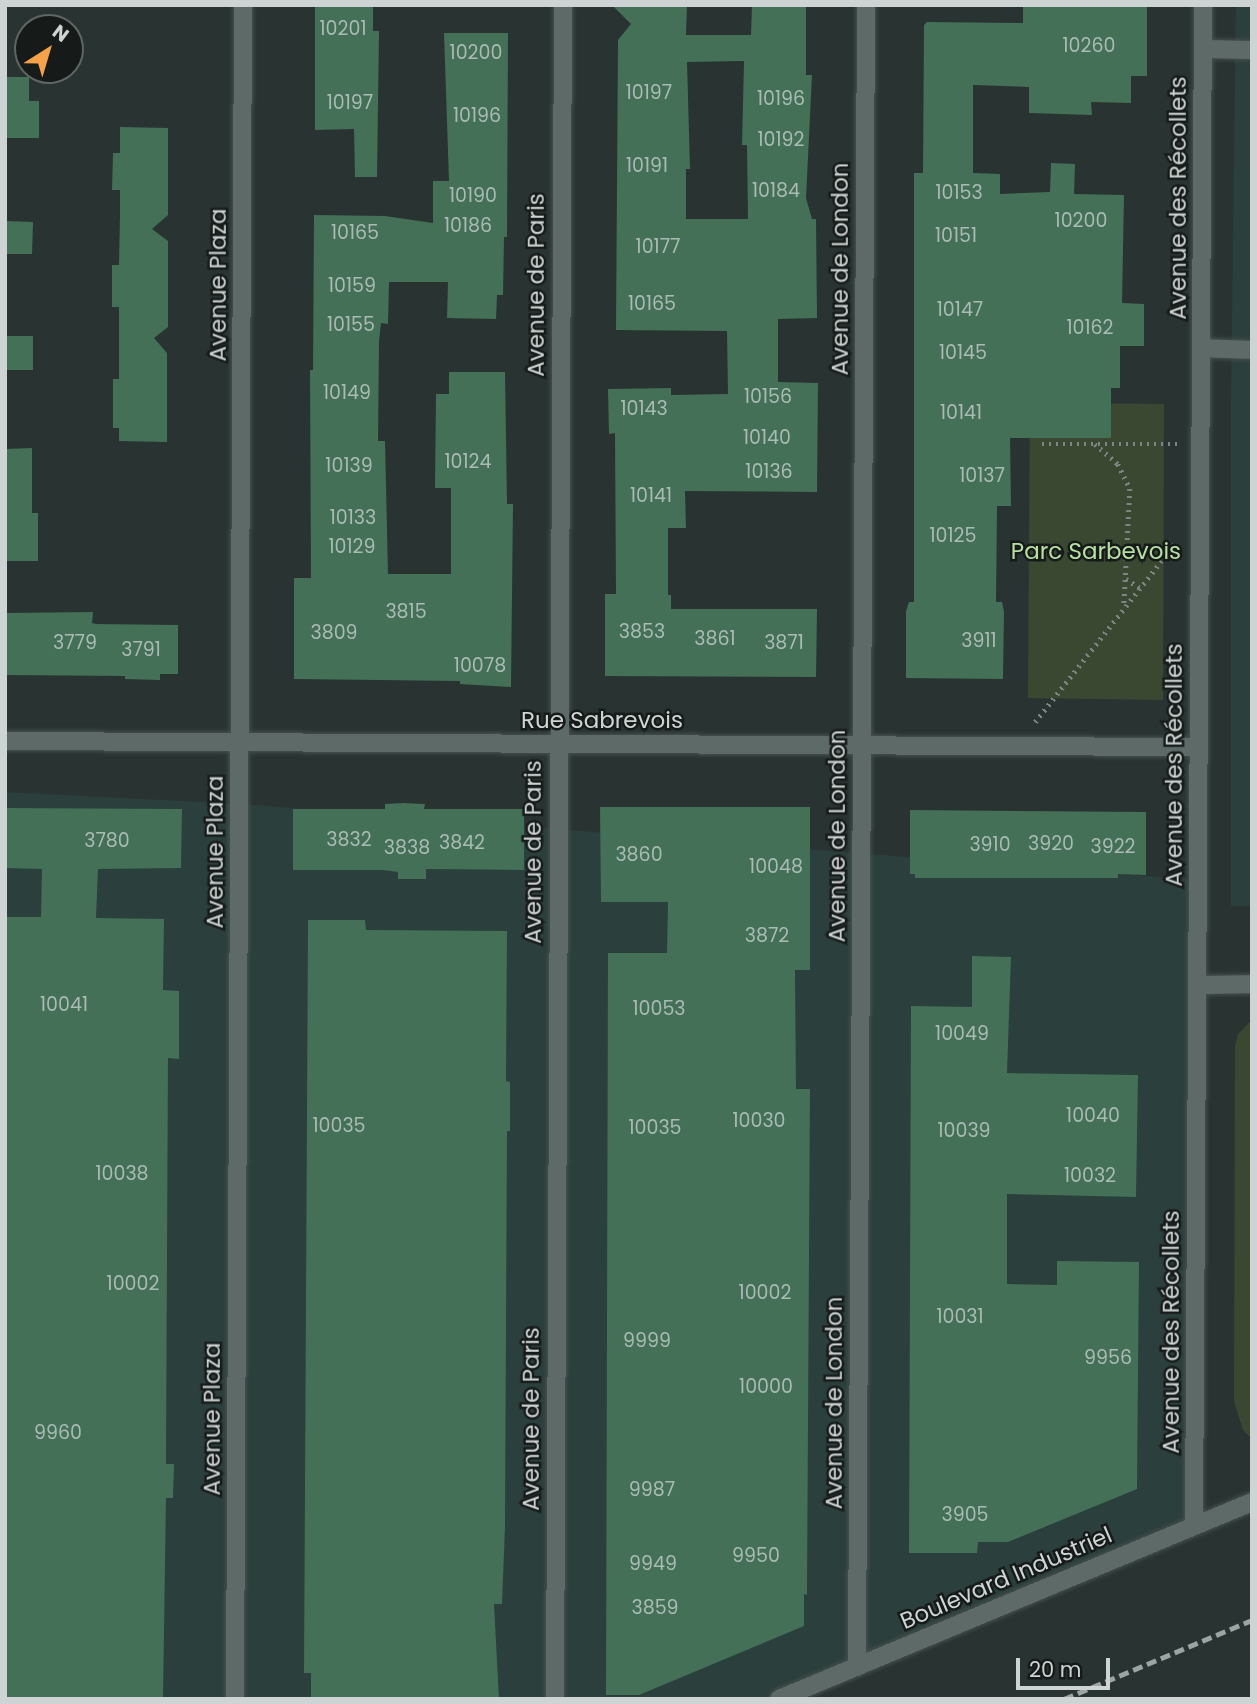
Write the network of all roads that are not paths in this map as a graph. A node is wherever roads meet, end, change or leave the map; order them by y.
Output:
1 (243, 5) edge
2 (563, 5) edge
3 (866, 5) edge
4 (1203, 5) edge
5 (1203, 49) junction
6 (1252, 50) edge
7 (1201, 348) junction
8 (1252, 350) edge
9 (5, 741) edge
10 (240, 742) junction
11 (862, 743) junction
12 (558, 746) junction
13 (1199, 747) junction
14 (1252, 984) edge
15 (1197, 985) junction
16 (1252, 1502) edge
17 (1194, 1525) junction
18 (857, 1667) junction
19 (235, 1699) edge
20 (555, 1699) edge
21 (779, 1699) edge

1 - 10 street, Avenue Plaza
2 - 12 street, Avenue de Paris
3 - 11 street, Avenue de London
4 - 5 street, Avenue des Récollets
5 - 6 street
5 - 7 street, Avenue des Récollets
7 - 8 street
7 - 13 street, Avenue des Récollets
9 - 10 street, Rue Sabrevois
10 - 12 street, Rue Sabrevois
10 - 19 street, Avenue Plaza
11 - 12 street, Rue Sabrevois
11 - 13 street, Rue Sabrevois
11 - 18 street, Avenue de London
12 - 20 street, Avenue de Paris
13 - 15 street, Avenue des Récollets
14 - 15 street
15 - 17 street, Avenue des Récollets
16 - 17 street, Boulevard Industriel
17 - 18 street, Boulevard Industriel
18 - 21 street, Boulevard Industriel

